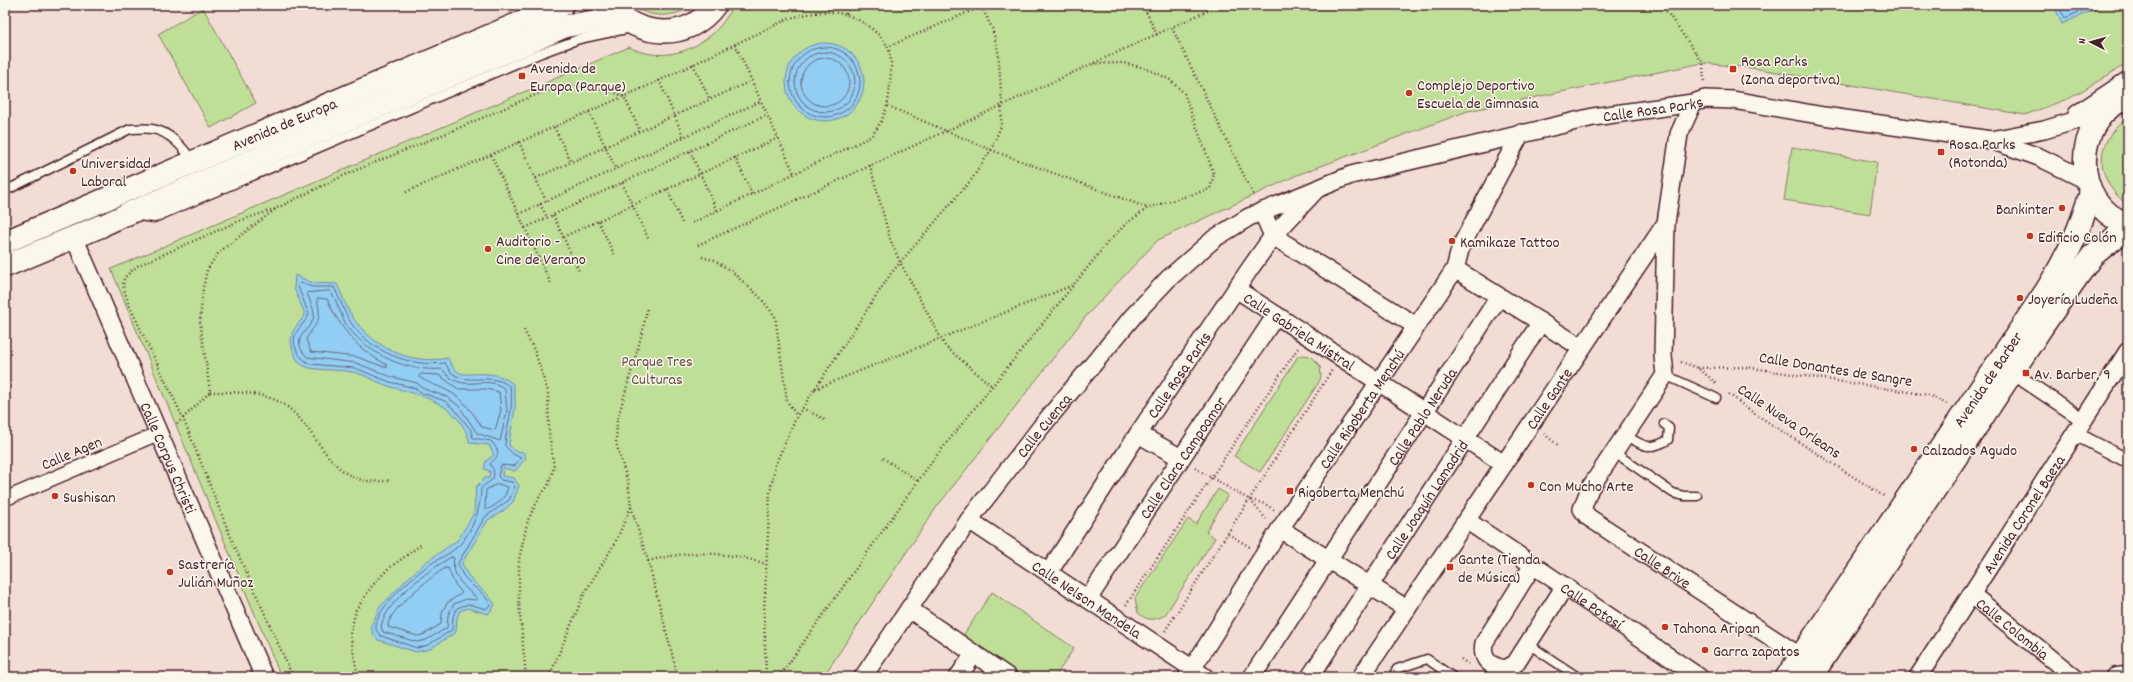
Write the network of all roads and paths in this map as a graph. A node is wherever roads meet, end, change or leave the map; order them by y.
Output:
1 (562, 5) edge
2 (715, 5) edge
3 (850, 5) edge
4 (985, 5) edge
5 (1143, 5) edge
6 (1220, 5) edge
7 (1662, 5) edge
8 (981, 6) edge
9 (846, 14) junction
10 (621, 16) edge
11 (1172, 28) junction
12 (1157, 35) junction
13 (735, 44) junction
14 (887, 47) junction
15 (693, 64) junction
16 (1093, 64) junction
17 (659, 80) junction
18 (2128, 80) edge
19 (752, 81) junction
20 (624, 96) junction
21 (2128, 98) edge
22 (710, 100) junction
23 (761, 101) junction
24 (1699, 101) junction
25 (1002, 104) junction
26 (888, 106) junction
27 (589, 112) junction
28 (2104, 112) junction
29 (767, 115) junction
30 (674, 116) junction
31 (2065, 122) junction
32 (554, 127) junction
33 (945, 130) junction
34 (640, 131) junction
35 (1522, 133) junction
36 (684, 138) junction
37 (778, 138) junction
38 (1991, 140) junction
39 (519, 142) junction
40 (605, 146) junction
41 (991, 150) junction
42 (690, 151) junction
43 (491, 154) junction
44 (735, 157) junction
45 (193, 162) junction
46 (571, 162) junction
47 (870, 165) junction
48 (616, 169) junction
49 (700, 173) junction
50 (794, 174) junction
51 (536, 178) junction
52 (622, 183) junction
53 (1320, 186) junction
54 (2089, 186) junction
55 (667, 189) junction
56 (5, 190) edge
57 (406, 192) dead end
58 (752, 194) junction
59 (546, 202) junction
60 (540, 204) junction
61 (632, 205) junction
62 (277, 208) junction
63 (1148, 208) junction
64 (717, 211) junction
65 (1262, 211) junction
66 (127, 214) joint
67 (519, 214) junction
68 (553, 215) junction
69 (547, 217) junction
70 (598, 221) junction
71 (682, 223) dead end
72 (1666, 223) junction
73 (690, 224) dead end
74 (2128, 224) edge
75 (101, 226) joint
76 (525, 228) junction
77 (2128, 233) edge
78 (1273, 236) junction
79 (74, 237) junction
80 (563, 237) junction
81 (648, 238) dead end
82 (5, 242) edge
83 (698, 245) dead end
84 (614, 254) dead end
85 (702, 257) dead end
86 (900, 262) junction
87 (5, 266) edge
88 (1455, 269) junction
89 (579, 271) dead end
90 (551, 284) dead end
91 (1074, 285) junction
92 (1236, 289) junction
93 (1500, 297) junction
94 (647, 310) dead end
95 (1276, 315) junction
96 (1541, 322) junction
97 (1416, 326) junction
98 (524, 330) dead end
99 (1307, 334) junction
100 (941, 339) junction
101 (1582, 348) junction
102 (2128, 351) edge
103 (1340, 356) junction
104 (1663, 356) junction
105 (1698, 368) junction
106 (2013, 373) junction
107 (1665, 375) junction
108 (1379, 382) junction
109 (993, 386) junction
110 (1721, 387) dead end
111 (814, 390) junction
112 (210, 392) junction
113 (1726, 392) dead end
114 (1716, 398) dead end
115 (802, 408) junction
116 (1424, 412) junction
117 (1965, 414) junction
118 (797, 416) junction
119 (183, 418) junction
120 (826, 420) dead end
121 (177, 424) dead end
122 (1664, 424) dead end
123 (2079, 426) junction
124 (1138, 434) junction
125 (1625, 435) junction
126 (150, 437) dead end
127 (1466, 440) junction
128 (1614, 452) junction
129 (883, 458) dead end
130 (1181, 458) junction
131 (2128, 461) edge
132 (1504, 464) junction
133 (1213, 478) junction
134 (390, 480) dead end
135 (918, 482) junction
136 (1697, 496) dead end
137 (5, 499) edge
138 (1250, 500) junction
139 (1265, 504) dead end
140 (631, 507) junction
141 (1902, 508) junction
142 (969, 520) junction
143 (1466, 520) junction
144 (1274, 525) junction
145 (1228, 534) junction
146 (422, 544) dead end
147 (1252, 548) dead end
148 (1330, 560) junction
149 (648, 561) junction
150 (766, 564) junction
151 (1533, 565) junction
152 (1049, 572) junction
153 (1372, 585) junction
154 (1565, 586) junction
155 (1971, 594) junction
156 (1088, 599) junction
157 (909, 609) junction
158 (1407, 609) junction
159 (1117, 619) junction
160 (1157, 644) junction
161 (1528, 644) junction
162 (974, 654) junction
163 (1802, 655) junction
164 (1195, 674) edge
165 (2128, 675) edge
166 (1004, 676) edge
167 (264, 677) edge
168 (293, 677) edge
169 (358, 677) edge
170 (526, 677) edge
171 (549, 677) edge
172 (678, 677) edge
173 (766, 677) edge
174 (779, 677) edge
175 (863, 677) edge
176 (958, 677) edge
177 (1252, 677) edge
178 (1310, 677) edge
179 (1361, 677) edge
180 (1393, 677) edge
181 (1453, 677) edge
182 (1578, 677) edge
183 (1699, 677) edge
184 (1787, 677) edge
185 (1811, 677) edge
186 (1918, 677) edge
187 (2074, 677) edge
188 (2115, 677) edge

1 - 45 main road, Avenida de Europa
2 - 10 main road, Avenida de Europa
3 - 9 path
4 - 8 path
5 - 12 path
6 - 11 path
7 - 24 path
8 - 14 path
8 - 25 path
9 - 13 path
9 - 14 path
10 - 66 main road, Avenida de Europa
11 - 12 path
11 - 65 path
12 - 16 path
13 - 15 path
13 - 19 path
14 - 26 path
15 - 17 path
15 - 22 path
16 - 25 path
16 - 63 path
17 - 20 path
17 - 30 path
18 - 31 street
19 - 22 path
19 - 23 path
20 - 27 path
20 - 34 path
20 - 62 path
21 - 28 main road
22 - 30 path
23 - 29 path
23 - 36 path
24 - 35 street, Calle Rosa Parks
24 - 38 street, Calle Rosa Parks
24 - 72 street, Calle Gante
25 - 33 path
25 - 41 path
26 - 33 path
26 - 50 path
27 - 32 path
27 - 40 path
28 - 31 street, Calle Rosa Parks
28 - 54 main road
29 - 37 path
29 - 42 path
30 - 34 path
30 - 36 path
31 - 38 street, Calle Rosa Parks
32 - 39 path
32 - 46 path
33 - 41 path
33 - 47 path
34 - 40 path
35 - 53 street, Calle Rosa Parks
35 - 88 street, Calle Rigoberta Menchú
36 - 48 path
37 - 44 path
37 - 50 path
38 - 54 street, Calle Rosa Parks
39 - 43 path
39 - 51 path
40 - 46 path
40 - 48 path
41 - 63 path
41 - 86 path
42 - 49 path
42 - 52 path
43 - 57 path
43 - 67 path
44 - 49 path
44 - 58 path
45 - 56 lane
45 - 82 main road, Avenida de Europa
46 - 51 path
47 - 83 path
47 - 86 path
48 - 59 path
49 - 55 path
49 - 64 path
50 - 58 path
51 - 59 path
52 - 61 path
52 - 68 path
53 - 65 street, Calle Rosa Parks
53 - 78 street, Calle Rosa Parks
54 - 74 main road
54 - 117 main road, Avenida de Barber
55 - 61 path
55 - 71 path
58 - 64 path
59 - 60 path
60 - 67 path
60 - 69 path
61 - 70 path
61 - 81 path
62 - 112 path
62 - 119 path
63 - 91 path
64 - 73 path
65 - 78 street
65 - 142 street, Calle Cuenca
66 - 75 street, Avenida de Europa
67 - 76 path
68 - 69 path
68 - 80 path
69 - 76 path
70 - 80 path
70 - 84 path
72 - 101 street, Calle Gante
72 - 104 street
75 - 79 main road, Avenida de Europa
76 - 90 path
77 - 106 main road, Avenida de Barber
78 - 92 street, Calle Rosa Parks
78 - 97 street
79 - 87 main road, Avenida de Europa
79 - 167 street, Calle Corpus Christi
80 - 89 path
85 - 118 path
86 - 100 path
86 - 111 path
88 - 93 street
88 - 97 street, Calle Rigoberta Menchú
91 - 100 path
91 - 109 path
92 - 95 street, Calle Gabriela Mistral
92 - 124 street, Calle Rosa Parks
93 - 96 street
93 - 116 street, Calle Pablo Neruda
94 - 140 path
95 - 99 street, Calle Gabriela Mistral
95 - 130 street, Calle Clara Campoamor
96 - 101 street
96 - 127 street, Calle Joaquín Lamadrid
97 - 108 street, Calle Rigoberta Menchú
98 - 170 path
99 - 103 street, Calle Gabriela Mistral
99 - 133 path
100 - 109 path
100 - 111 path
101 - 132 street, Calle Gante
102 - 123 street, Avenida Coronel Baeza
103 - 108 street, Calle Gabriela Mistral
103 - 138 path
104 - 105 path, Calle Nueva Orleans
104 - 107 street
105 - 110 path, Calle Nueva Orleans
105 - 117 path, Calle Donantes de Sangre
106 - 123 street
106 - 185 main road, Avenida de Barber
107 - 114 lane
107 - 125 street, Calle Brive
108 - 116 street, Calle Gabriela Mistral
108 - 144 street, Calle Rigoberta Menchú
109 - 135 path
111 - 115 path
112 - 119 path
112 - 134 path
113 - 141 path, Calle Nueva Orleans
115 - 118 path
115 - 120 path
116 - 127 street, Calle Gabriela Mistral
116 - 148 street, Calle Pablo Neruda
117 - 141 main road, Avenida de Barber
118 - 150 path
119 - 121 path
119 - 168 path
122 - 125 lane
123 - 131 street
123 - 155 street, Avenida Coronel Baeza
124 - 130 street
124 - 152 street, Calle Rosa Parks
125 - 128 street, Calle Brive
126 - 137 street, Calle Agen
127 - 132 street, Calle Gabriela Mistral
127 - 153 street, Calle Joaquín Lamadrid
128 - 136 lane
128 - 163 street, Calle Brive
129 - 135 path
130 - 133 path
130 - 156 street, Calle Clara Campoamor
132 - 143 street, Calle Gante
133 - 138 path
133 - 159 path
135 - 174 path
138 - 139 path
138 - 144 path
138 - 145 path
140 - 149 path
140 - 171 path
141 - 163 main road, Avenida de Barber
142 - 152 street, Calle Nelson Mandela
142 - 157 street, Calle Cuenca
143 - 151 street, Calle Potosí
143 - 158 street, Calle Gante
144 - 148 street
144 - 164 street, Calle Rigoberta Menchú
145 - 147 path
145 - 160 path
146 - 169 path
148 - 153 street
148 - 177 street, Calle Pablo Neruda
149 - 150 path
149 - 172 path
150 - 173 path
151 - 154 street, Calle Potosí
151 - 161 street
152 - 156 street, Calle Nelson Mandela
153 - 158 street
153 - 178 street, Calle Joaquín Lamadrid
154 - 161 street
154 - 183 street, Calle Potosí
155 - 186 street, Avenida Coronel Baeza
155 - 187 street, Calle Colombia
156 - 159 street, Calle Nelson Mandela
157 - 162 street
157 - 175 street, Calle Cuenca
158 - 179 street, Calle Gante
159 - 160 street, Calle Nelson Mandela
160 - 164 street, Calle Nelson Mandela
161 - 182 lane
162 - 166 street
162 - 176 street
163 - 184 main road, Avenida de Barber
165 - 188 street
180 - 181 lane

